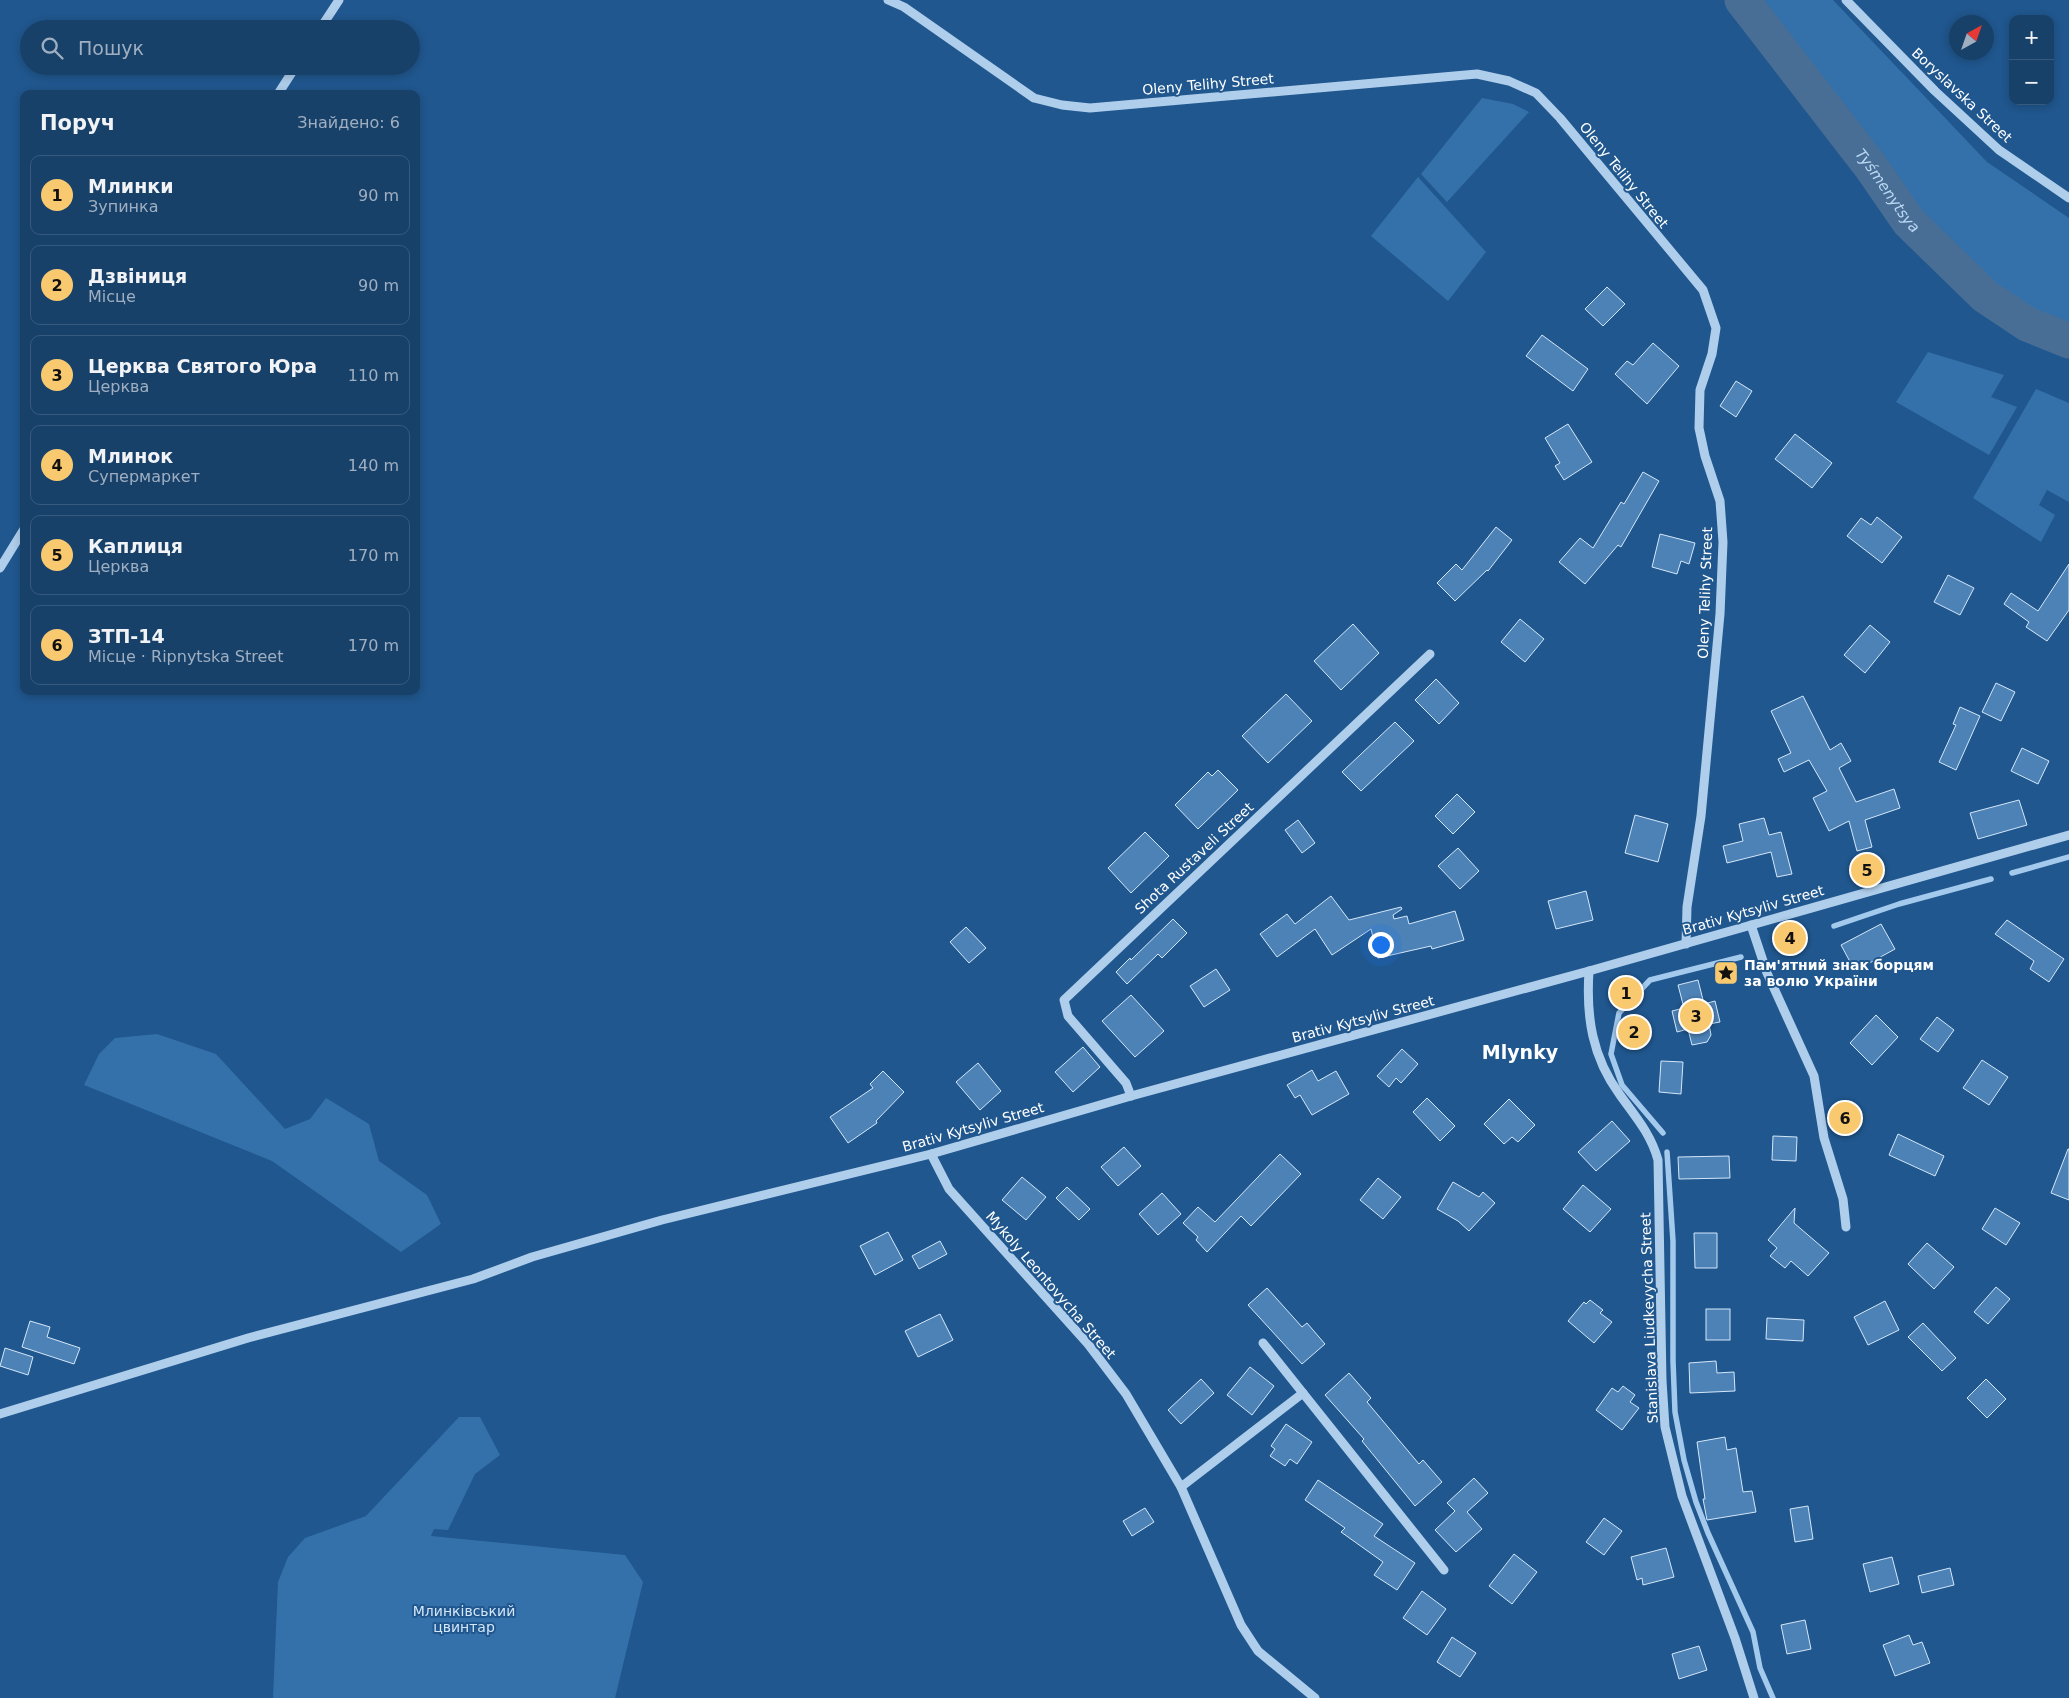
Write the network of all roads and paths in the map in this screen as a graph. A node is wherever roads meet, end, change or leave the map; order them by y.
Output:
1 (339, 0) edge
2 (888, 0) edge
3 (1846, 0) edge
4 (326, 20) edge
5 (290, 75) edge
6 (281, 90) edge
7 (2069, 198) edge
8 (20, 536) edge
9 (0, 568) edge
10 (1430, 654) dead end
11 (2069, 835) edge
12 (1751, 925) junction
13 (1686, 944) junction
14 (1589, 971) junction
15 (1131, 1096) junction
16 (931, 1154) junction
17 (1846, 1227) dead end
18 (1263, 1343) dead end
19 (1303, 1393) junction
20 (0, 1414) edge
21 (1181, 1487) junction
22 (1444, 1570) dead end
23 (1315, 1698) edge
24 (1754, 1698) edge

1 - 4 street
2 - 13 street, Oleny Telihy Street
3 - 7 street, Boryslavska Street
5 - 6 street
8 - 9 street
10 - 15 street, Shota Rustaveli Street
11 - 12 street, Brativ Kytsyliv Street
12 - 13 street, Brativ Kytsyliv Street
12 - 17 street
13 - 14 street, Brativ Kytsyliv Street
14 - 15 street, Brativ Kytsyliv Street
14 - 24 street, Stanislava Liudkevycha Street
15 - 16 street, Brativ Kytsyliv Street
16 - 20 street, Brativ Kytsyliv Street
16 - 21 street, Mykoly Leontovycha Street
18 - 19 street
19 - 21 street
19 - 22 street
21 - 23 street, Mykoly Leontovycha Street

